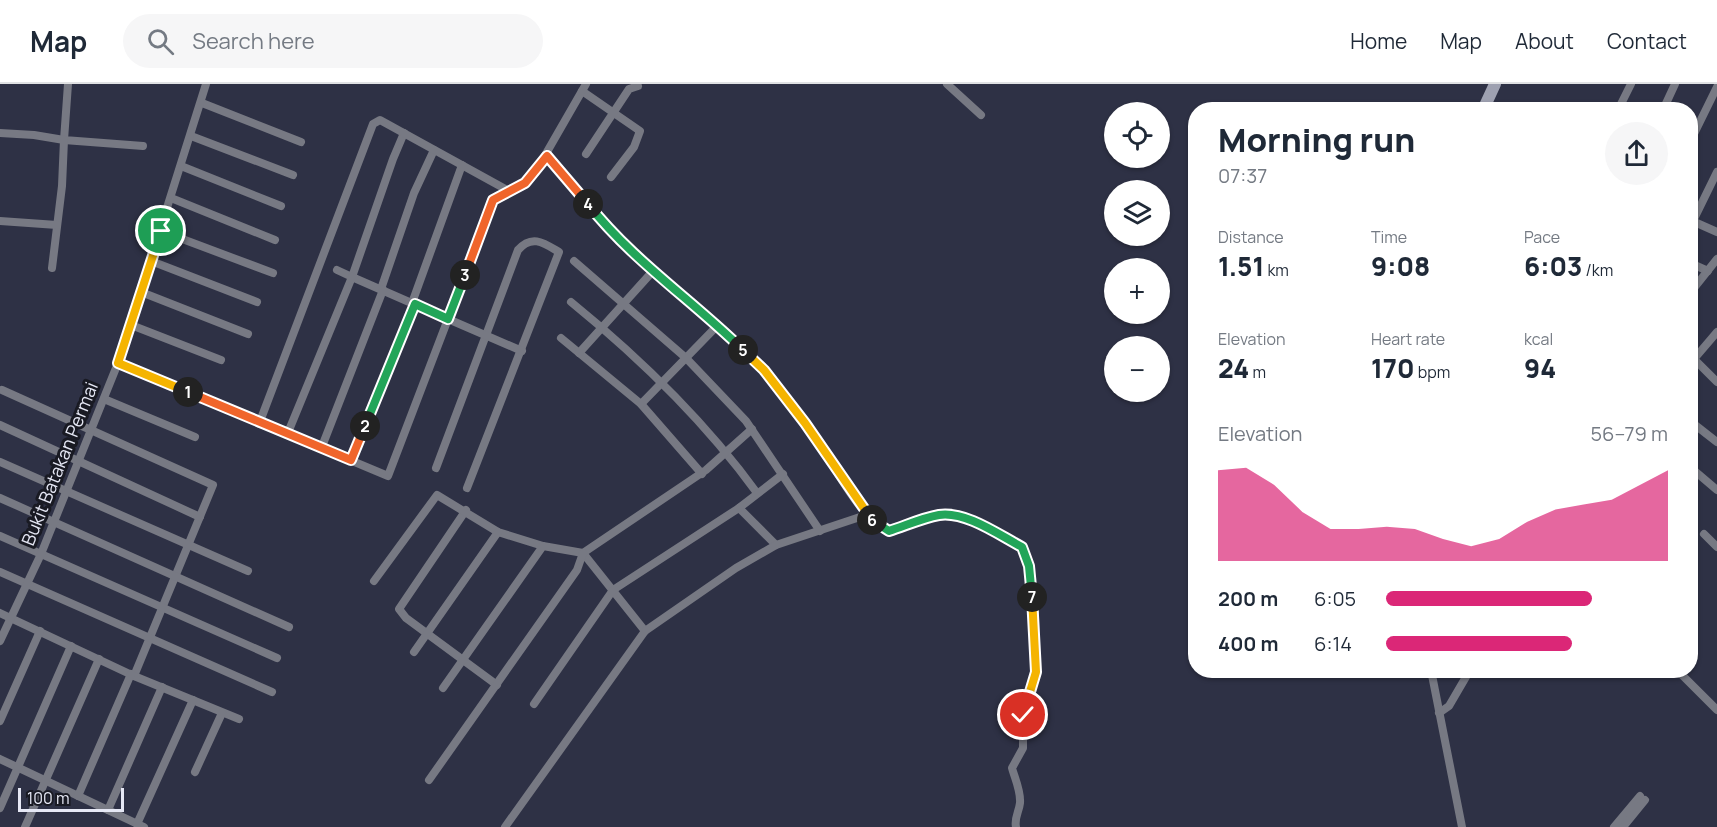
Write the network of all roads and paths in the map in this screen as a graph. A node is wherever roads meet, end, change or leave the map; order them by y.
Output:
1 (68, 84) edge
2 (207, 84) edge
3 (947, 84) edge
4 (1495, 84) edge
5 (1632, 84) edge
6 (1675, 84) edge
7 (638, 86) dead end
8 (1717, 87) edge
9 (584, 88) edge
10 (1487, 102) edge
11 (1622, 102) edge
12 (1667, 102) edge
13 (202, 103) junction
14 (613, 112) junction
15 (981, 116) dead end
16 (1698, 126) edge
17 (404, 133) junction
18 (0, 134) edge
19 (190, 136) junction
20 (64, 140) junction
21 (301, 142) dead end
22 (143, 146) dead end
23 (434, 150) junction
24 (586, 154) dead end
25 (547, 156) junction
26 (462, 165) junction
27 (181, 166) junction
28 (1717, 172) edge
29 (293, 175) dead end
30 (612, 177) dead end
31 (509, 191) junction
32 (171, 198) junction
33 (281, 206) dead end
34 (1698, 209) edge
35 (0, 221) edge
36 (1698, 224) edge
37 (57, 225) junction
38 (161, 231) junction
39 (1717, 232) edge
40 (275, 240) dead end
41 (1717, 259) edge
42 (151, 261) junction
43 (574, 261) dead end
44 (52, 267) dead end
45 (1698, 267) edge
46 (337, 270) dead end
47 (653, 271) junction
48 (1708, 271) junction
49 (273, 273) dead end
50 (352, 277) junction
51 (1698, 283) edge
52 (382, 289) junction
53 (141, 292) junction
54 (257, 302) dead end
55 (571, 302) dead end
56 (413, 304) junction
57 (624, 304) junction
58 (448, 319) junction
59 (131, 325) junction
60 (718, 325) junction
61 (602, 328) junction
62 (1717, 332) edge
63 (248, 334) dead end
64 (486, 336) junction
65 (561, 338) dead end
66 (522, 351) junction
67 (1698, 351) edge
68 (579, 353) junction
69 (686, 358) junction
70 (221, 360) dead end
71 (118, 363) junction
72 (1698, 363) edge
73 (663, 382) junction
74 (1717, 382) edge
75 (2, 390) dead end
76 (104, 399) junction
77 (641, 405) junction
78 (259, 424) junction
79 (0, 425) edge
80 (1698, 427) edge
81 (752, 429) junction
82 (90, 430) junction
83 (288, 435) junction
84 (195, 437) dead end
85 (1717, 442) edge
86 (321, 448) junction
87 (727, 452) junction
88 (351, 460) junction
89 (78, 461) junction
90 (0, 462) edge
91 (436, 468) dead end
92 (702, 474) junction
93 (783, 474) junction
94 (1698, 474) edge
95 (467, 488) dead end
96 (1717, 490) edge
97 (65, 492) junction
98 (757, 493) junction
99 (0, 498) edge
100 (739, 508) junction
101 (466, 510) junction
102 (866, 514) junction
103 (200, 517) junction
104 (53, 522) junction
105 (820, 531) junction
106 (498, 532) junction
107 (1704, 534) dead end
108 (0, 536) edge
109 (776, 544) junction
110 (543, 546) junction
111 (187, 547) junction
112 (1717, 547) edge
113 (583, 553) junction
114 (41, 554) junction
115 (0, 572) edge
116 (248, 572) dead end
117 (175, 577) junction
118 (374, 581) dead end
119 (27, 584) junction
120 (613, 590) junction
121 (162, 607) junction
122 (0, 613) edge
123 (11, 617) junction
124 (289, 627) dead end
125 (40, 631) junction
126 (645, 631) junction
127 (428, 632) junction
128 (148, 639) junction
129 (0, 641) edge
130 (71, 646) junction
131 (414, 651) dead end
132 (277, 658) dead end
133 (99, 659) junction
134 (464, 659) junction
135 (132, 675) junction
136 (1432, 678) edge
137 (1465, 678) edge
138 (1686, 678) edge
139 (497, 685) junction
140 (162, 687) junction
141 (443, 688) dead end
142 (272, 692) dead end
143 (193, 700) junction
144 (534, 704) dead end
145 (1715, 705) edge
146 (222, 713) junction
147 (1439, 713) junction
148 (239, 719) dead end
149 (0, 721) edge
150 (0, 759) edge
151 (18, 767) junction
152 (195, 772) dead end
153 (46, 780) junction
154 (429, 780) dead end
155 (78, 795) junction
156 (0, 808) edge
157 (108, 810) junction
158 (140, 825) edge
159 (25, 827) edge
160 (505, 827) edge
161 (1016, 827) edge
162 (1462, 827) edge
163 (1614, 827) edge
164 (1623, 827) edge

1 - 20 street
2 - 13 street, Bukit Batakan Permai
3 - 15 street
4 - 10 street
5 - 11 street
6 - 12 street
7 - 14 street
8 - 16 street
9 - 14 street
9 - 25 street
13 - 19 street, Bukit Batakan Permai
13 - 21 street
14 - 24 street
14 - 30 street
17 - 23 street
17 - 50 street
17 - 78 street
18 - 20 street
19 - 27 street, Bukit Batakan Permai
19 - 29 street
20 - 22 street
20 - 37 street
23 - 26 street
23 - 52 street
25 - 31 street
25 - 47 street
26 - 31 street
26 - 56 street
27 - 32 street, Bukit Batakan Permai
27 - 33 street
28 - 34 street
31 - 58 street
32 - 38 street, Bukit Batakan Permai
32 - 40 street
35 - 37 street
36 - 39 street
37 - 44 street
38 - 42 street, Bukit Batakan Permai
38 - 49 street
41 - 48 street
42 - 53 street, Bukit Batakan Permai
42 - 54 street
43 - 57 street
45 - 48 street
46 - 50 street
47 - 57 street
47 - 60 street
48 - 51 street
50 - 52 street
50 - 83 street
52 - 56 street
52 - 86 street
53 - 59 street, Bukit Batakan Permai
53 - 63 street
55 - 61 street
56 - 58 street
56 - 88 street
57 - 61 street
57 - 69 street
58 - 64 street
58 - 88 street
59 - 70 street
59 - 71 street, Bukit Batakan Permai
60 - 69 street
60 - 102 street
61 - 68 street
61 - 73 street
62 - 67 street
64 - 66 street
64 - 66 street
64 - 91 street
65 - 68 street
66 - 95 street
68 - 77 street
69 - 73 street
69 - 81 street
71 - 76 street, Bukit Batakan Permai
71 - 78 street
72 - 74 street
73 - 77 street
73 - 87 street
75 - 82 street
76 - 82 street, Bukit Batakan Permai
76 - 84 street
77 - 92 street
78 - 83 street
79 - 89 street
80 - 85 street
81 - 87 street
81 - 93 street
82 - 89 street, Bukit Batakan Permai
82 - 103 street
83 - 86 street
86 - 88 street
87 - 92 street
87 - 98 street
89 - 97 street, Bukit Batakan Permai
89 - 103 street
90 - 97 street
92 - 113 street
93 - 98 street
93 - 105 street
94 - 96 street
97 - 104 street, Bukit Batakan Permai
97 - 111 street
98 - 100 street
99 - 104 street
100 - 109 street
100 - 120 street
101 - 106 street
101 - 118 street
101 - 127 street
102 - 105 street
102 - 161 street
103 - 111 street
104 - 114 street, Bukit Batakan Permai
104 - 117 street
105 - 109 street
106 - 110 street
106 - 127 street
107 - 112 street
108 - 114 street
109 - 126 street
110 - 113 street
110 - 134 street
111 - 116 street
111 - 117 street
113 - 120 street
113 - 139 street
114 - 119 street, Bukit Batakan Permai
114 - 121 street
115 - 119 street
117 - 121 street
117 - 124 street
119 - 123 street, Bukit Batakan Permai
119 - 128 street
120 - 126 street
120 - 144 street
121 - 128 street
121 - 132 street
122 - 123 street
123 - 125 street
123 - 129 street, Bukit Batakan Permai
125 - 130 street
125 - 149 street
126 - 160 street
127 - 131 street
127 - 134 street
128 - 135 street
128 - 142 street
130 - 133 street
130 - 151 street
133 - 135 street
133 - 153 street
134 - 139 street
134 - 141 street
135 - 140 street
135 - 155 street
136 - 147 street
137 - 147 street
138 - 145 street
139 - 154 street
140 - 143 street
140 - 157 street
143 - 146 street
143 - 158 street
146 - 148 street
146 - 152 street
147 - 162 street
150 - 151 street
151 - 153 street
151 - 156 street
153 - 155 street
153 - 159 street
155 - 157 street
157 - 158 street
163 - 164 street

